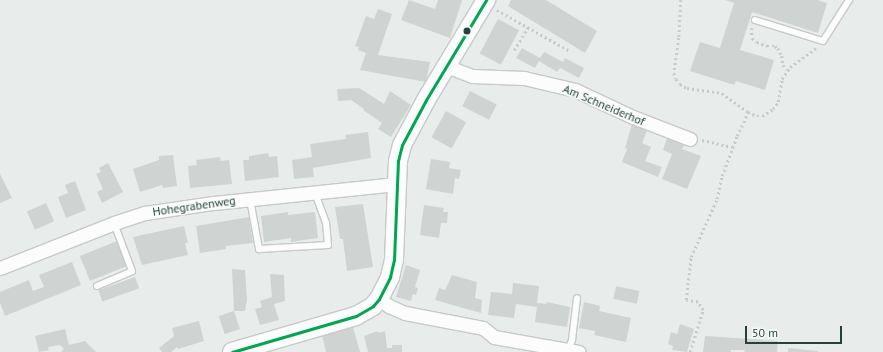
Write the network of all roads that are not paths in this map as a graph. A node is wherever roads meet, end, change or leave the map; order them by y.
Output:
1 (848, 0) edge
2 (485, 2) edge
3 (755, 20) road end
4 (446, 66) junction
5 (690, 139) road end
6 (397, 184) junction
7 (315, 192) junction
8 (250, 199) junction
9 (114, 223) junction
10 (0, 268) edge
11 (97, 286) dead end
12 (577, 298) dead end
13 (379, 299) junction
14 (572, 351) edge
15 (232, 352) edge

1 - 3 lane
2 - 4 main road
4 - 5 street, Am Schneiderhof
4 - 6 main road
6 - 7 street, Hohegrabenweg
6 - 13 main road
7 - 8 street, Hohegrabenweg
7 - 8 lane
8 - 9 street, Hohegrabenweg
9 - 10 street, Hohegrabenweg
9 - 11 lane
12 - 14 lane
13 - 14 street
13 - 15 main road

